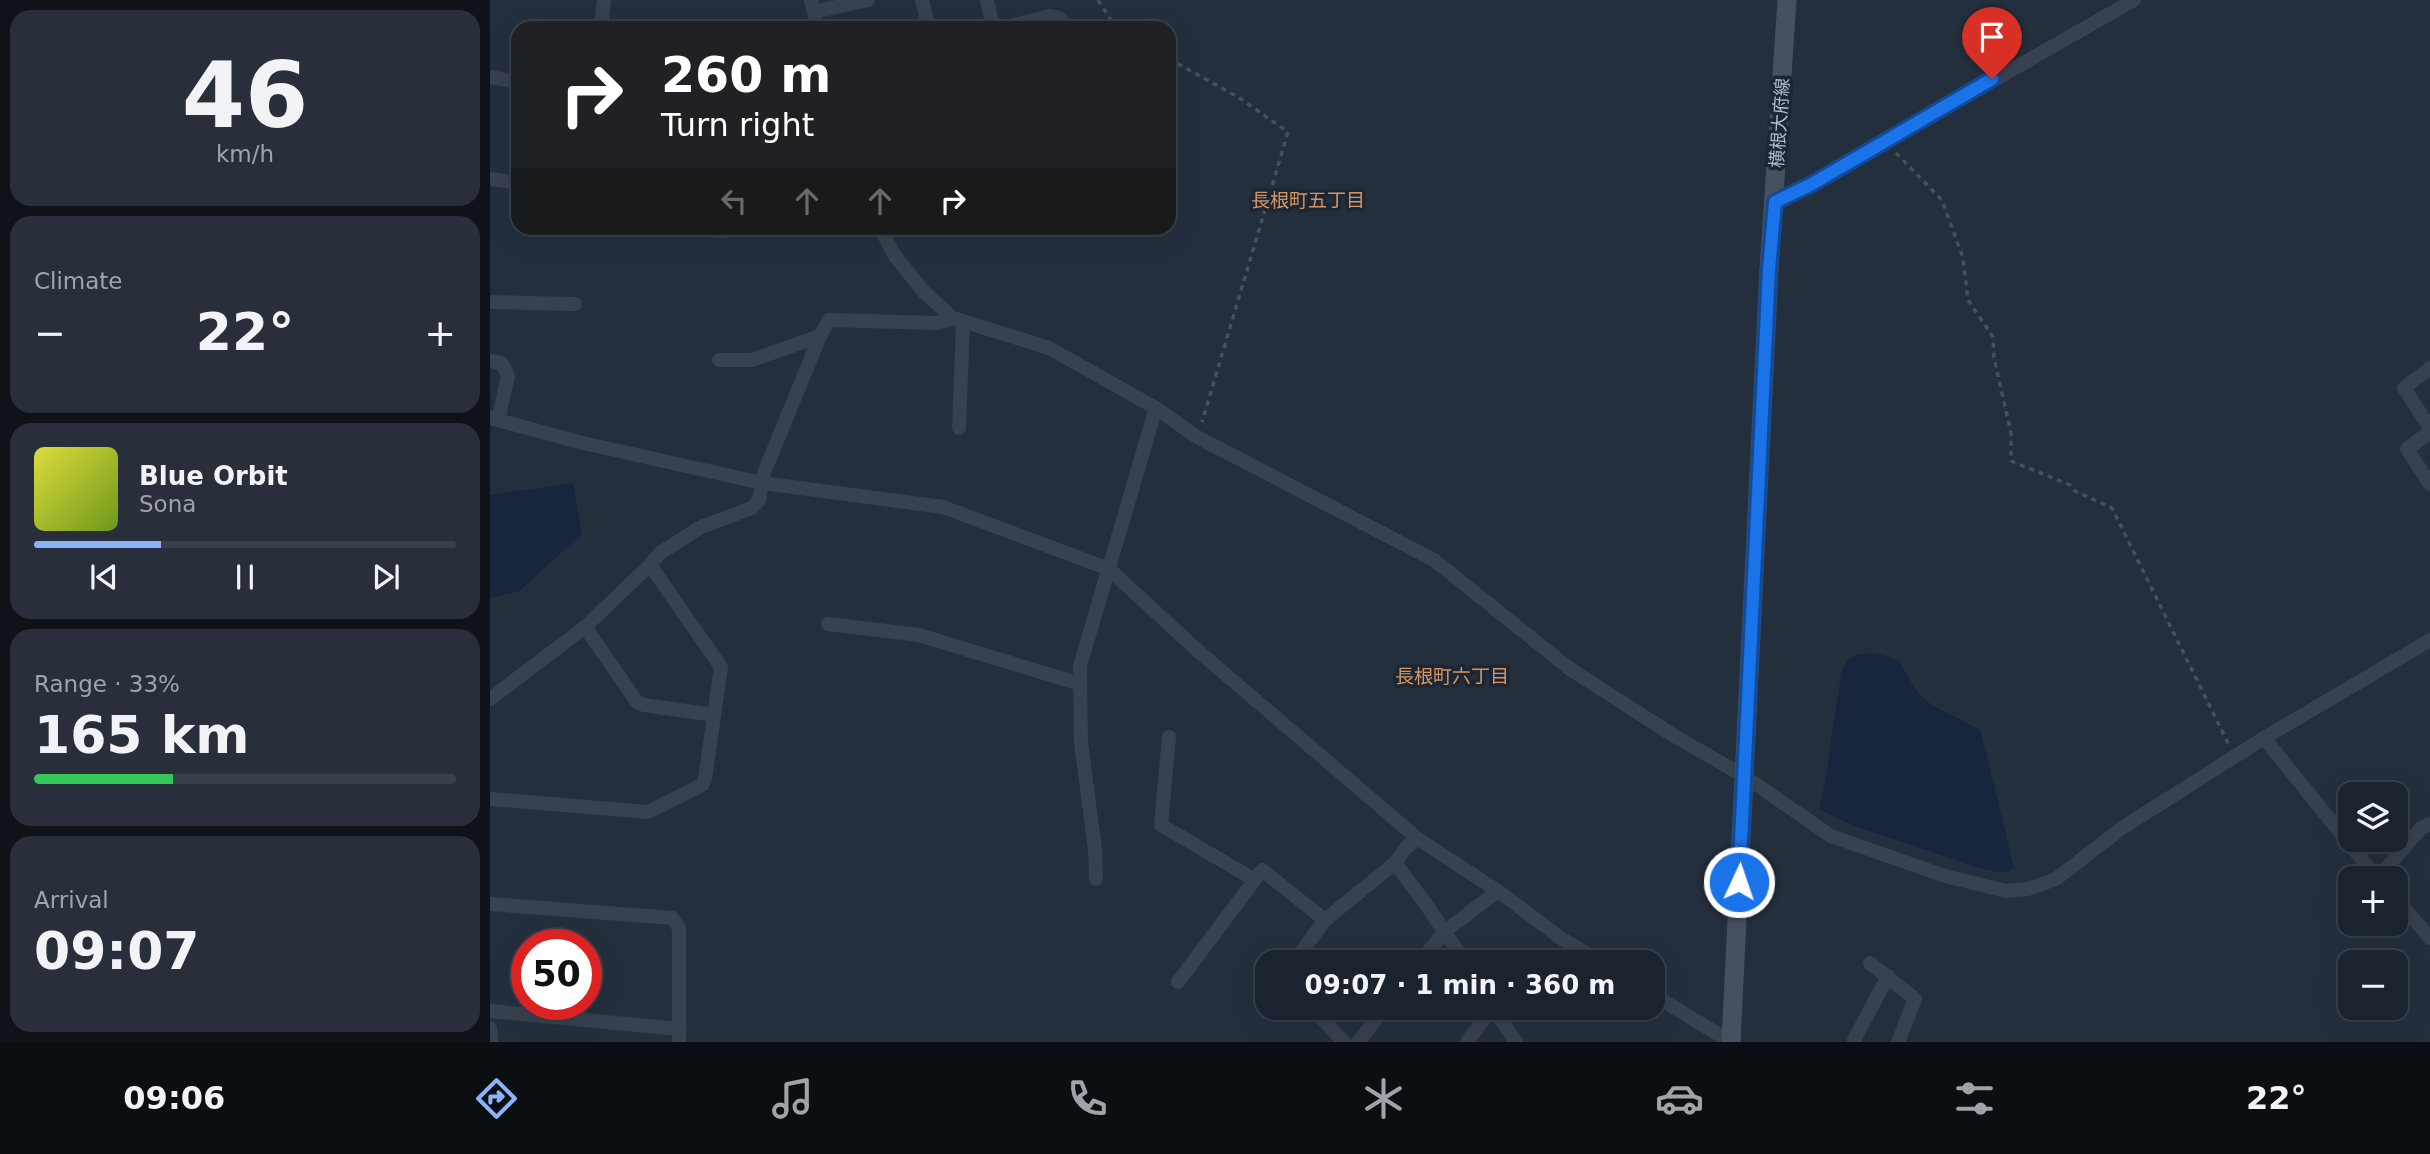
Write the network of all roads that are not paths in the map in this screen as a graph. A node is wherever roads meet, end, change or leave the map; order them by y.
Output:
1 (604, 0) edge
2 (868, 0) edge
3 (922, 0) edge
4 (987, 0) edge
5 (1787, 0) edge
6 (2134, 0) edge
7 (812, 6) edge
8 (602, 21) edge
9 (927, 21) edge
10 (992, 21) edge
11 (1030, 21) edge
12 (1061, 21) edge
13 (490, 77) edge
14 (511, 81) edge
15 (490, 179) edge
16 (511, 182) edge
17 (1775, 202) junction
18 (884, 235) edge
19 (490, 302) edge
20 (575, 304) dead end
21 (958, 320) junction
22 (820, 336) junction
23 (719, 360) dead end
24 (490, 361) edge
25 (2430, 368) edge
26 (1156, 408) junction
27 (494, 419) edge
28 (959, 428) dead end
29 (2430, 430) edge
30 (762, 483) junction
31 (2430, 484) edge
32 (650, 565) junction
33 (1109, 569) junction
34 (828, 624) dead end
35 (585, 627) junction
36 (2430, 640) edge
37 (1080, 684) junction
38 (490, 699) edge
39 (714, 715) junction
40 (1169, 737) dead end
41 (2264, 738) junction
42 (1744, 776) junction
43 (490, 799) edge
44 (2430, 824) edge
45 (1417, 838) junction
46 (1395, 863) junction
47 (2368, 866) edge
48 (2388, 866) edge
49 (1096, 879) dead end
50 (1255, 880) junction
51 (1498, 891) junction
52 (490, 904) edge
53 (2408, 912) edge
54 (1325, 919) junction
55 (1445, 931) junction
56 (2430, 938) edge
57 (1303, 950) edge
58 (1430, 950) edge
59 (1457, 950) edge
60 (1581, 950) edge
61 (1870, 963) dead end
62 (1888, 976) junction
63 (1178, 982) dead end
64 (1665, 1002) edge
65 (490, 1011) edge
66 (1323, 1020) edge
67 (1375, 1020) edge
68 (1483, 1020) edge
69 (1500, 1020) edge
70 (490, 1028) edge
71 (679, 1036) edge
72 (491, 1042) edge
73 (1344, 1042) edge
74 (1358, 1042) edge
75 (1467, 1042) edge
76 (1516, 1042) edge
77 (1731, 1042) edge
78 (1856, 1042) edge
79 (1898, 1042) edge

1 - 8 street
2 - 7 street
3 - 9 street
4 - 10 street
5 - 17 main road, 横根大府線
6 - 17 street
11 - 12 street
13 - 14 street
15 - 16 street
17 - 42 main road, 横根大府線
18 - 21 street
19 - 20 street
21 - 22 street
21 - 26 street
21 - 28 street
22 - 23 street
22 - 30 street
24 - 27 street
25 - 29 street
26 - 33 street
26 - 42 street
27 - 30 street
29 - 31 street
30 - 32 street
30 - 33 street
32 - 35 street
32 - 39 street
33 - 37 street
33 - 45 street
34 - 37 street
35 - 38 street
35 - 39 street
36 - 41 street
37 - 49 street
39 - 43 street
40 - 50 street
41 - 42 street
41 - 47 street
42 - 77 main road, 横根大府線
44 - 48 street
45 - 46 street
45 - 51 street
46 - 54 street
46 - 55 street
50 - 54 street
50 - 63 street
51 - 55 street
51 - 60 street
52 - 71 street
53 - 56 street
54 - 57 street
55 - 58 street
55 - 59 street
61 - 62 street
62 - 78 street
62 - 79 street
64 - 77 street
65 - 71 street
66 - 73 street
67 - 74 street
68 - 75 street
69 - 76 street
70 - 72 street

